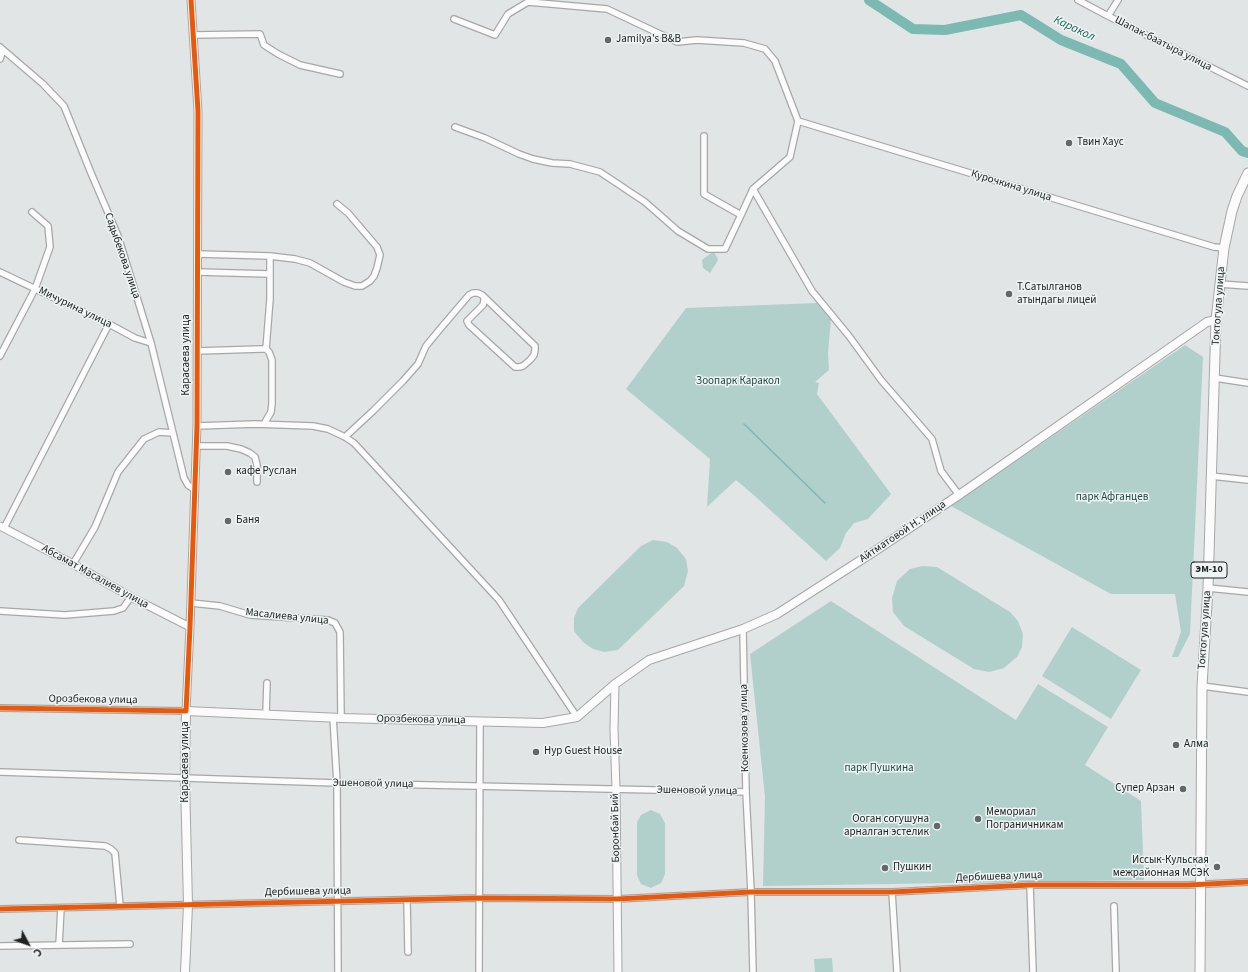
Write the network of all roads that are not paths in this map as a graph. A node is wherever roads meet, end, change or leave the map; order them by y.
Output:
1 (191, 0) edge
2 (1078, 0) edge
3 (1118, 0) edge
4 (1108, 16) junction
5 (454, 19) dead end
6 (193, 35) junction
7 (2, 48) edge
8 (0, 59) edge
9 (340, 74) dead end
10 (1248, 86) edge
11 (798, 122) junction
12 (455, 127) dead end
13 (704, 136) dead end
14 (1247, 175) edge
15 (753, 189) junction
16 (337, 204) dead end
17 (32, 212) dead end
18 (741, 215) junction
19 (1224, 248) junction
20 (198, 254) junction
21 (270, 256) junction
22 (0, 272) edge
23 (198, 272) junction
24 (269, 274) junction
25 (1220, 284) junction
26 (1248, 286) edge
27 (35, 289) junction
28 (484, 298) junction
29 (1216, 320) junction
30 (109, 324) junction
31 (151, 343) junction
32 (266, 349) junction
33 (197, 351) junction
34 (0, 356) edge
35 (1215, 378) junction
36 (1248, 382) edge
37 (264, 424) junction
38 (197, 426) junction
39 (173, 433) junction
40 (345, 437) junction
41 (197, 446) junction
42 (1212, 476) junction
43 (1248, 480) edge
44 (257, 482) dead end
45 (195, 490) junction
46 (958, 495) junction
47 (2, 527) edge
48 (73, 564) junction
49 (1208, 588) junction
50 (1248, 592) edge
51 (131, 598) junction
52 (191, 603) junction
53 (0, 611) edge
54 (190, 627) junction
55 (743, 629) junction
56 (267, 683) dead end
57 (615, 684) junction
58 (1202, 686) junction
59 (1248, 692) edge
60 (0, 708) edge
61 (186, 711) junction
62 (266, 714) junction
63 (577, 717) junction
64 (337, 718) junction
65 (480, 721) junction
66 (0, 772) edge
67 (185, 779) junction
68 (337, 783) junction
69 (480, 786) junction
70 (616, 789) junction
71 (746, 792) junction
72 (19, 840) dead end
73 (1248, 882) edge
74 (1200, 884) junction
75 (1030, 885) junction
76 (751, 892) junction
77 (892, 892) junction
78 (479, 898) junction
79 (617, 899) junction
80 (407, 900) junction
81 (337, 902) junction
82 (188, 905) junction
83 (120, 906) junction
84 (1114, 906) dead end
85 (61, 908) junction
86 (0, 909) edge
87 (130, 944) dead end
88 (59, 945) junction
89 (0, 946) edge
90 (408, 952) dead end
91 (185, 972) edge
92 (338, 972) edge
93 (479, 972) edge
94 (618, 972) edge
95 (752, 972) edge
96 (897, 972) edge
97 (1033, 972) edge
98 (1116, 972) edge
99 (1200, 972) edge

1 - 6 street, Карасаева улица
2 - 4 street, Шапак-баатыра улица
3 - 4 street
4 - 10 street, Шапак-баатыра улица
5 - 11 street
6 - 9 street
6 - 20 street, Карасаева улица
7 - 8 street
7 - 31 street, Садыбекова улица
11 - 15 street
11 - 19 street, Курочкина улица
12 - 18 street
13 - 18 street
14 - 19 highway, Токтогула улица / ЭМ-10
15 - 18 street
15 - 46 street
16 - 21 street
17 - 27 street
19 - 25 highway, Токтогула улица / ЭМ-10
20 - 21 street
20 - 23 street, Карасаева улица
21 - 24 street
22 - 27 street, Мичурина улица
23 - 24 street
23 - 33 street, Карасаева улица
24 - 32 street
25 - 26 street
25 - 29 highway, Токтогула улица / ЭМ-10
27 - 30 street, Мичурина улица
27 - 34 street
28 - 28 street
28 - 40 street
29 - 35 highway, Токтогула улица / ЭМ-10
29 - 46 main road, Айтматовой Н. улица
30 - 31 street, Мичурина улица
30 - 47 street
31 - 39 street, Садыбекова улица
32 - 33 street
32 - 37 street
33 - 38 street, Карасаева улица
35 - 36 street
35 - 42 highway, Токтогула улица / ЭМ-10
37 - 38 street
37 - 40 street
38 - 41 street, Карасаева улица
39 - 45 street, Садыбекова улица
39 - 48 street
40 - 63 street
41 - 44 street
41 - 45 street, Карасаева улица
42 - 43 street
42 - 49 highway, Токтогула улица / ЭМ-10
45 - 52 street, Карасаева улица
46 - 55 main road, Айтматовой Н. улица
47 - 48 street, Абсамат Масалиев улица
48 - 51 street, Абсамат Масалиев улица
49 - 50 street
49 - 58 highway, Токтогула улица / ЭМ-10
51 - 53 street
51 - 54 street, Абсамат Масалиев улица
52 - 54 street, Карасаева улица
52 - 64 street, Масалиева улица
54 - 61 street, Карасаева улица
55 - 57 main road, Айтматовой Н. улица
55 - 71 street, Коенкозова улица
56 - 62 street
57 - 63 main road, Айтматовой Н. улица
57 - 70 street, Боронбай Бий
58 - 59 street
58 - 74 highway, Токтогула улица / ЭМ-10
60 - 61 street, Орозбекова улица
61 - 62 main road, Орозбекова улица
61 - 67 main road, Карасаева улица
62 - 64 main road, Орозбекова улица
63 - 65 main road, Орозбекова улица
64 - 65 main road, Орозбекова улица
64 - 68 street
65 - 69 street
66 - 67 street, Эшеновой улица
67 - 68 street, Эшеновой улица
67 - 82 main road, Карасаева улица
68 - 69 street, Эшеновой улица
68 - 81 street
69 - 70 street, Эшеновой улица
69 - 78 street
70 - 71 street, Эшеновой улица
70 - 79 street, Боронбай Бий
71 - 76 street, Коенкозова улица
72 - 83 street
73 - 74 street, Дербишева улица
74 - 75 street, Дербишева улица
74 - 99 highway, Токтогула улица / ЭМ-10
75 - 77 street, Дербишева улица
75 - 97 street
76 - 77 street, Дербишева улица
76 - 79 street, Дербишева улица
76 - 95 street, Коенкозова улица
77 - 96 street
78 - 79 street, Дербишева улица
78 - 80 street, Дербишева улица
78 - 93 street
79 - 94 street, Боронбай Бий
80 - 81 street, Дербишева улица
80 - 90 street
81 - 82 street, Дербишева улица
81 - 92 street
82 - 83 street, Дербишева улица
82 - 91 main road, Карасаева улица
83 - 85 street, Дербишева улица
84 - 98 street
85 - 86 street, Дербишева улица
85 - 88 street
87 - 88 street
88 - 89 street

